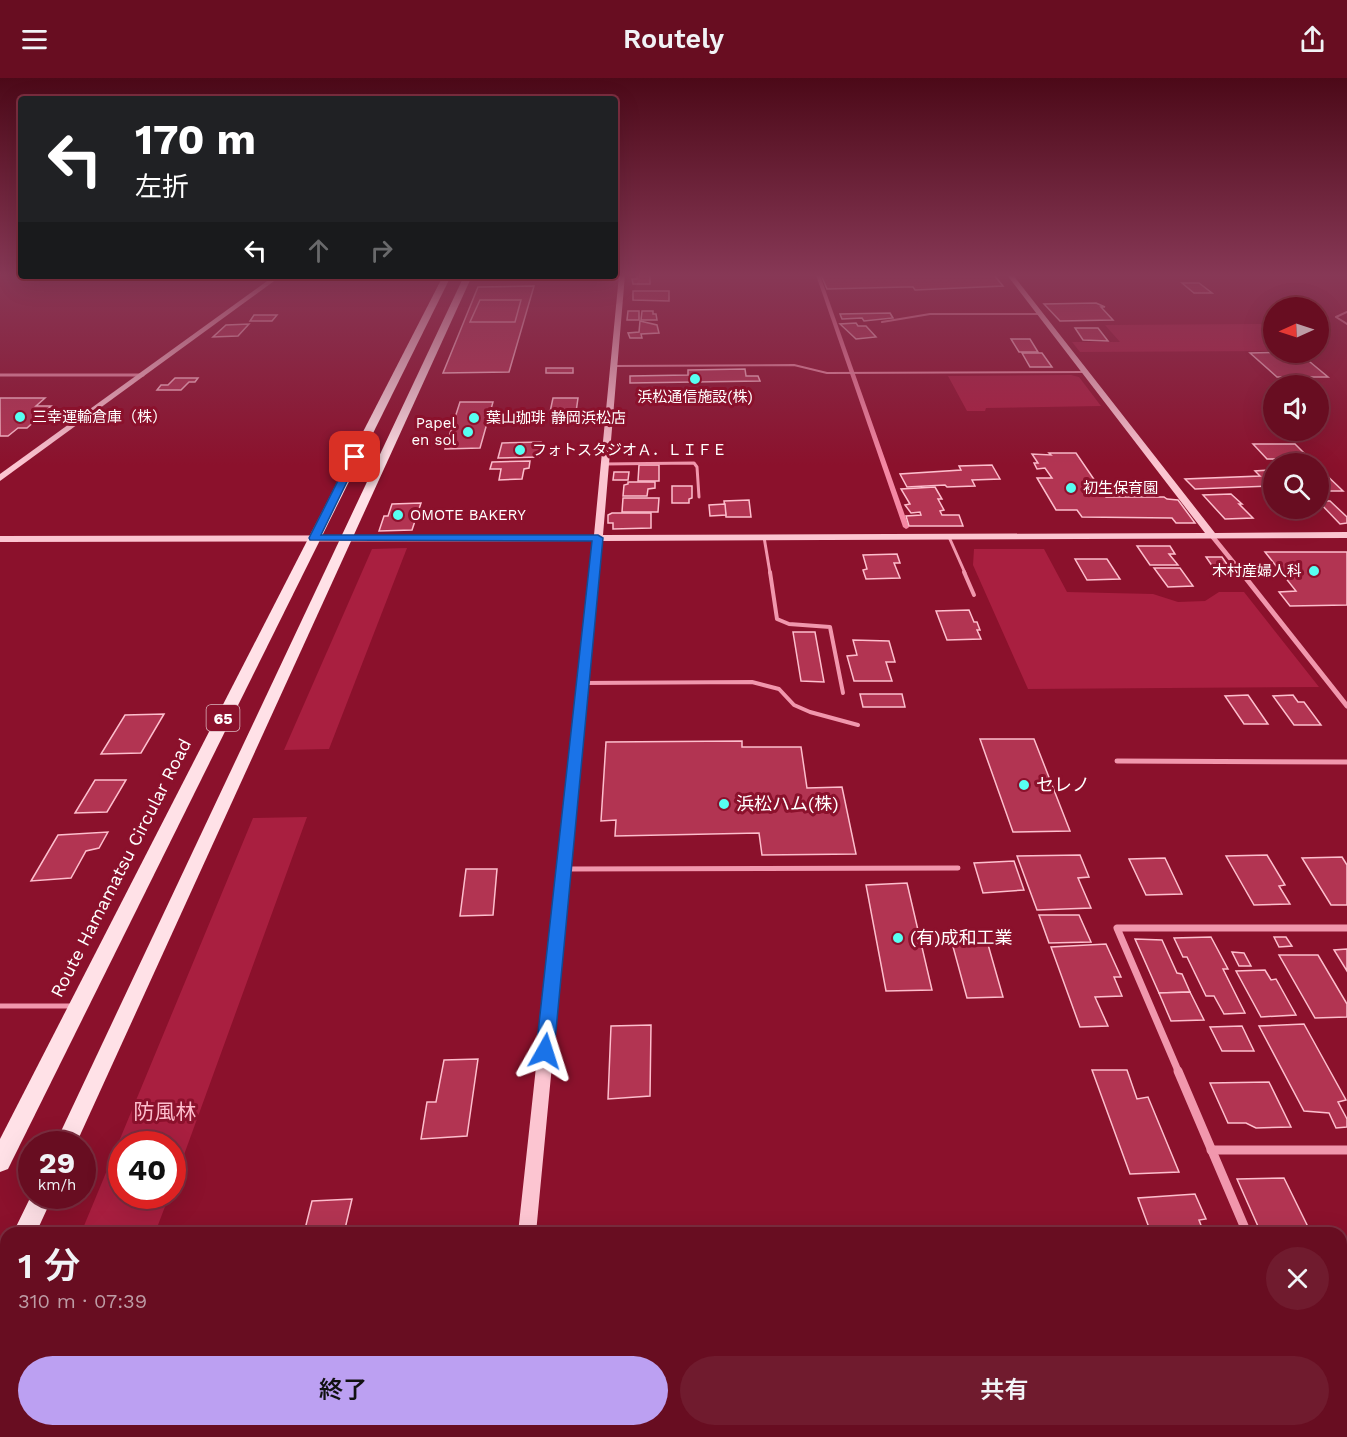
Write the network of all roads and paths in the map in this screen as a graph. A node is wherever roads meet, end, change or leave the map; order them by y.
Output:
1 (193, 338) edge
2 (415, 338) edge
3 (439, 338) edge
4 (616, 338) edge
5 (1059, 338) edge
6 (614, 366) junction
7 (1085, 372) junction
8 (0, 375) edge
9 (143, 375) junction
10 (604, 464) junction
11 (0, 478) edge
12 (699, 497) dead end
13 (1347, 535) edge
14 (1212, 536) junction
15 (764, 537) junction
16 (949, 537) junction
17 (314, 538) junction
18 (347, 538) junction
19 (598, 538) junction
20 (0, 539) edge
21 (974, 595) dead end
22 (583, 683) junction
23 (843, 693) dead end
24 (1347, 706) edge
25 (858, 724) dead end
26 (1117, 761) dead end
27 (1347, 762) edge
28 (958, 868) dead end
29 (564, 869) junction
30 (1347, 928) edge
31 (0, 1006) edge
32 (78, 1006) junction
33 (71, 1131) edge
34 (1212, 1150) junction
35 (1347, 1150) edge
36 (0, 1161) edge
37 (36, 1209) edge
38 (27, 1227) edge
39 (528, 1227) edge
40 (1244, 1227) edge

1 - 9 street
2 - 17 main road, Route Hamamatsu Circular Road / 65
3 - 18 main road, 65
4 - 6 street
5 - 7 street
6 - 7 lane
6 - 10 street
7 - 14 street
8 - 9 street
9 - 11 street
10 - 12 lane
10 - 19 street
13 - 14 street
14 - 16 street
14 - 24 street
15 - 16 street
15 - 19 street
15 - 23 lane
16 - 21 lane
17 - 18 street
17 - 20 street
17 - 32 main road, Route Hamamatsu Circular Road / 65
18 - 19 street
18 - 33 main road, 65
19 - 22 street
22 - 25 lane
22 - 29 street
26 - 27 street
28 - 29 lane
29 - 39 street
30 - 34 street
31 - 32 lane
32 - 36 main road, Route Hamamatsu Circular Road / 65
34 - 35 street
34 - 40 street
37 - 38 main road

